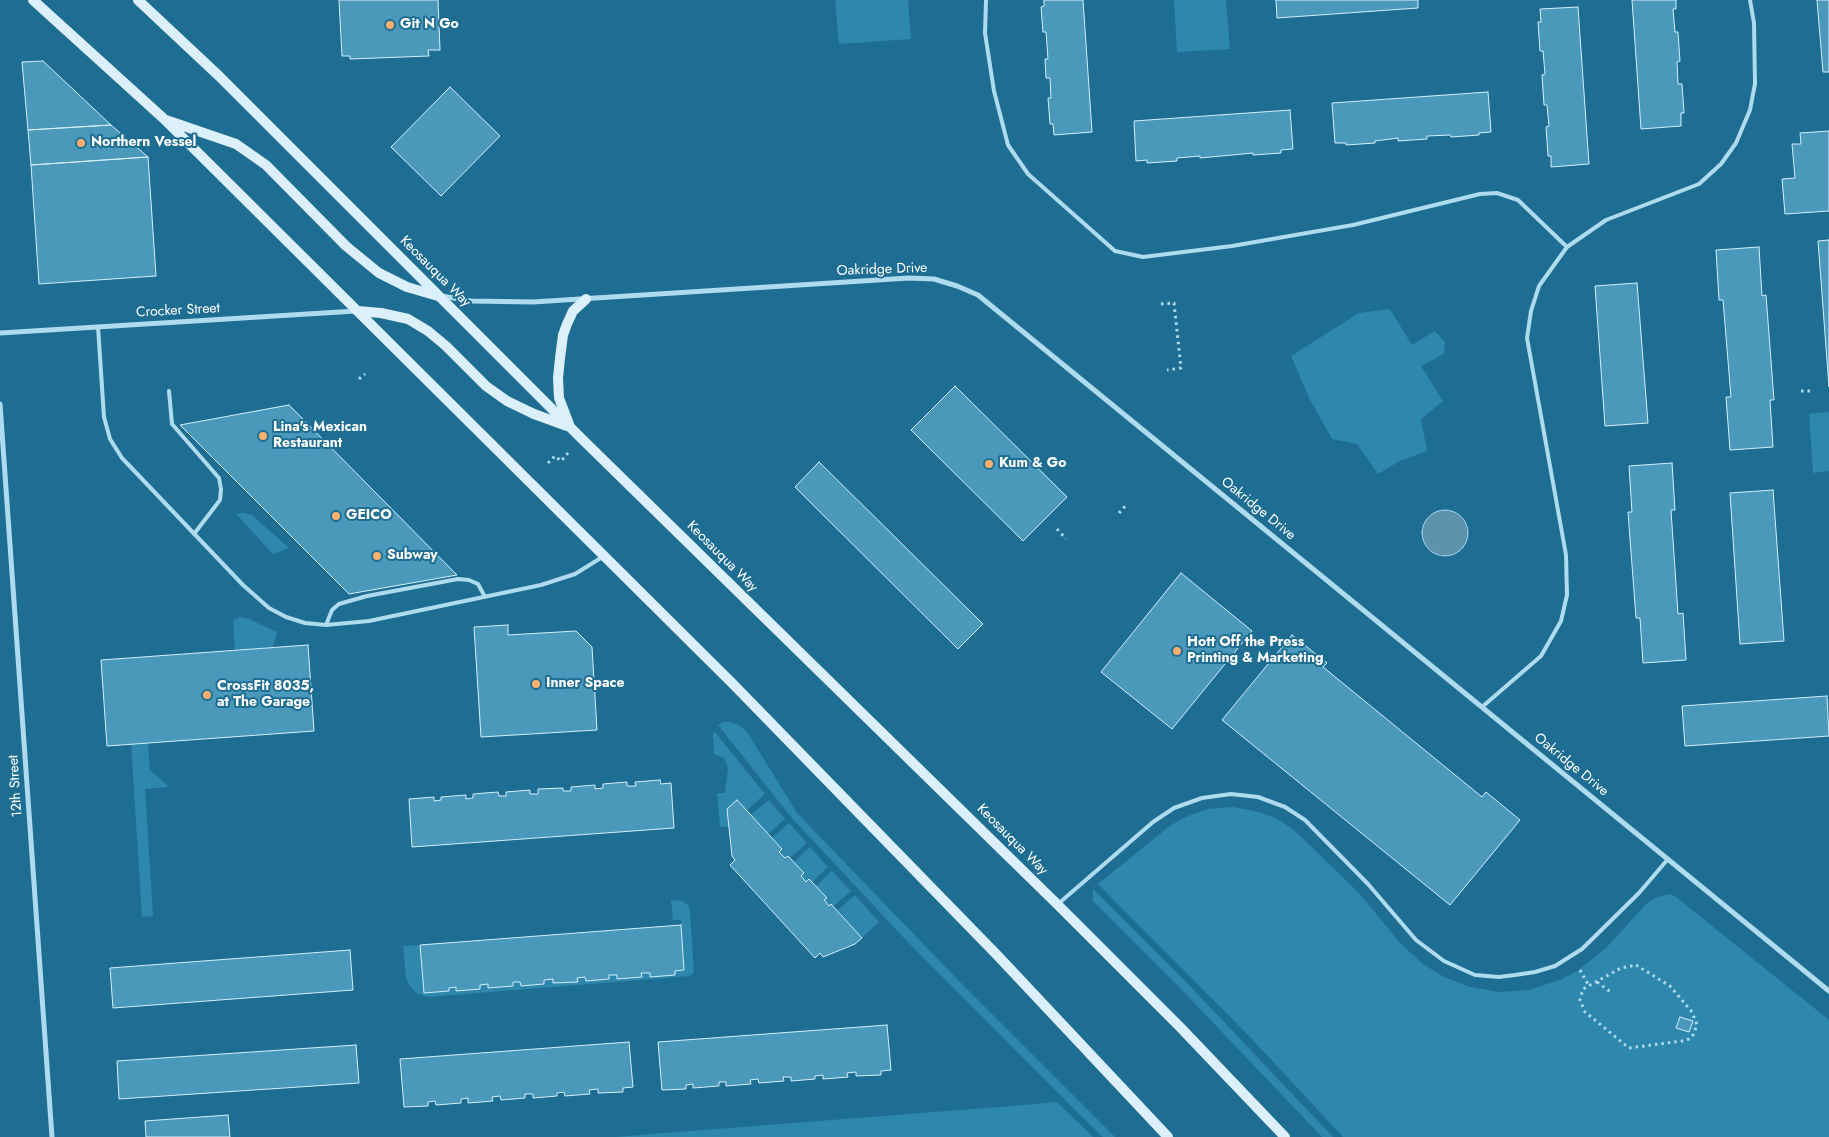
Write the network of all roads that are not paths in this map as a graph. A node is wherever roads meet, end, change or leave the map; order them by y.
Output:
1 (33, 0) edge
2 (138, 0) edge
3 (986, 0) edge
4 (1750, 0) edge
5 (163, 118) junction
6 (1567, 247) junction
7 (439, 296) junction
8 (586, 299) junction
9 (358, 311) junction
10 (98, 327) junction
11 (0, 333) edge
12 (169, 390) dead end
13 (0, 404) edge
14 (570, 427) junction
15 (194, 534) junction
16 (604, 556) junction
17 (485, 597) junction
18 (326, 625) junction
19 (1482, 707) junction
20 (1668, 859) junction
21 (1058, 905) junction
22 (1829, 991) edge
23 (52, 1137) edge
24 (1168, 1137) edge
25 (1285, 1137) edge

1 - 5 main road
2 - 7 main road, Keosauqua Way
3 - 6 lane
4 - 6 lane
5 - 7 main road
5 - 9 main road
6 - 19 lane
7 - 8 street, Oakridge Drive
7 - 14 main road, Keosauqua Way
8 - 14 main road
8 - 19 street, Oakridge Drive
9 - 10 street, Crocker Street
9 - 14 main road
9 - 16 main road
10 - 11 street, Crocker Street
10 - 15 lane
12 - 15 lane
13 - 23 street, 12th Street
14 - 21 main road, Keosauqua Way
15 - 18 lane
16 - 17 lane
16 - 24 main road
17 - 18 lane
17 - 18 lane
19 - 20 street, Oakridge Drive
20 - 21 lane
20 - 22 street, Oakridge Drive
21 - 25 main road, Keosauqua Way

